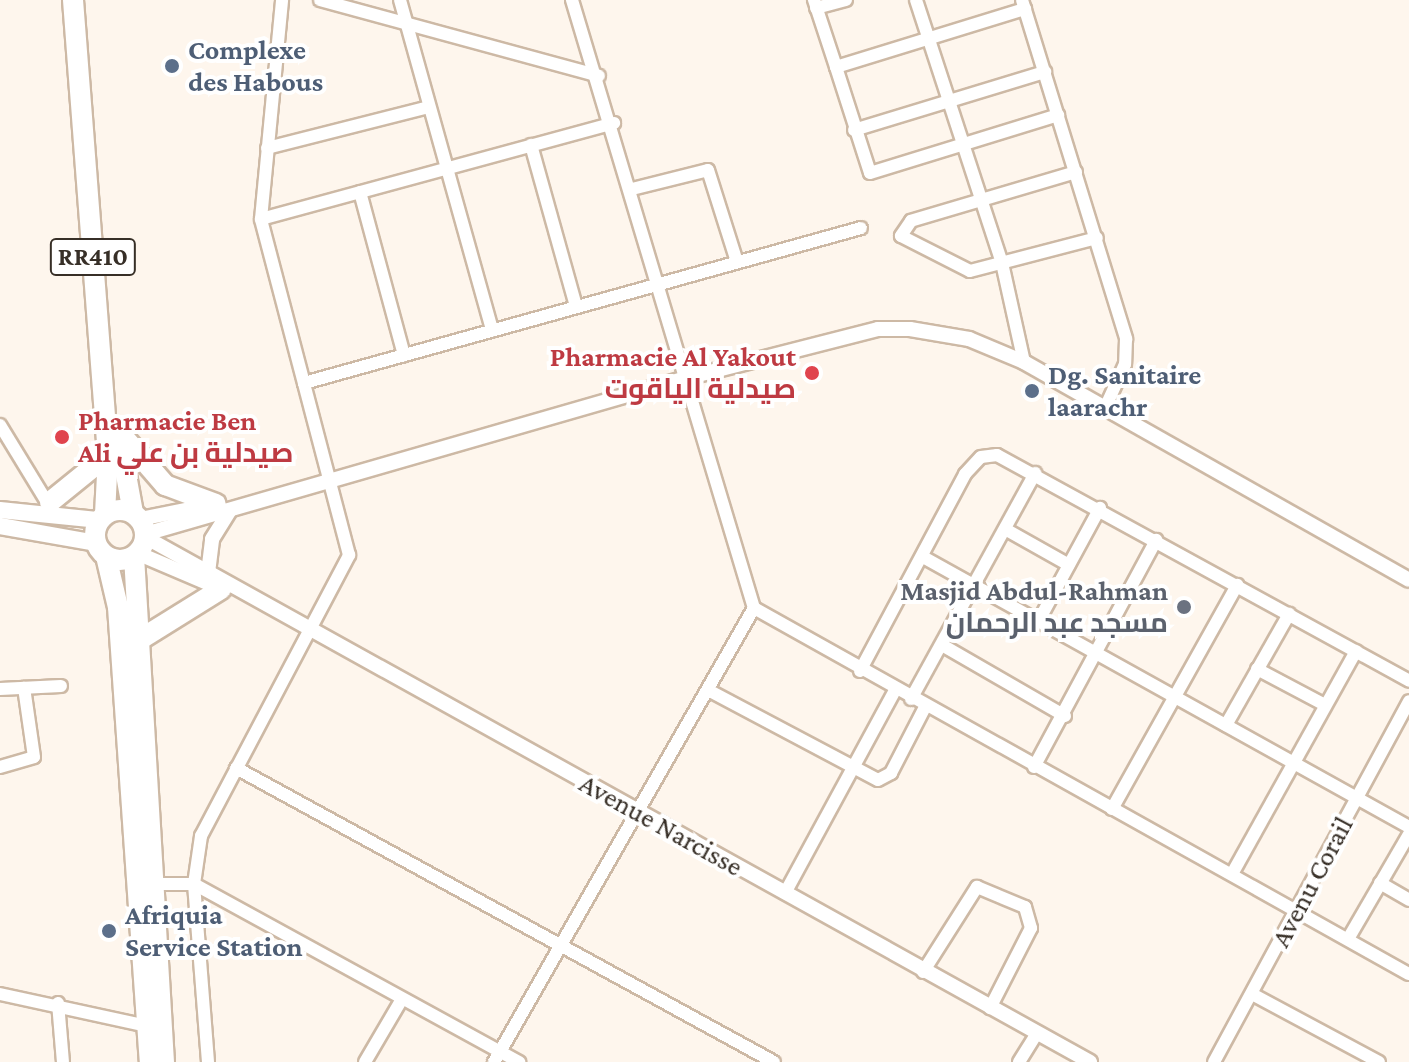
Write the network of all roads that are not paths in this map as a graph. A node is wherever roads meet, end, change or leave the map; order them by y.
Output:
1 (73, 0) edge
2 (87, 0) edge
3 (282, 0) edge
4 (320, 0) edge
5 (400, 0) edge
6 (572, 0) edge
7 (846, 0) edge
8 (916, 0) edge
9 (815, 4) edge
10 (1024, 4) edge
11 (408, 23) junction
12 (927, 38) junction
13 (836, 67) junction
14 (1045, 72) junction
15 (599, 76) junction
16 (947, 99) junction
17 (429, 107) junction
18 (1058, 115) junction
19 (614, 123) junction
20 (854, 130) junction
21 (531, 145) junction
22 (963, 145) junction
23 (267, 148) junction
24 (445, 169) junction
25 (1076, 172) junction
26 (632, 189) junction
27 (360, 192) junction
28 (981, 201) junction
29 (261, 219) junction
30 (861, 228) dead end
31 (1097, 238) junction
32 (737, 262) junction
33 (1002, 263) junction
34 (660, 283) junction
35 (576, 306) junction
36 (492, 330) junction
37 (404, 355) junction
38 (1024, 362) junction
39 (690, 377) junction
40 (304, 383) junction
41 (1105, 408) junction
42 (0, 425) edge
43 (120, 433) junction
44 (108, 455) junction
45 (1035, 473) junction
46 (331, 479) junction
47 (224, 506) junction
48 (1100, 508) junction
49 (0, 510) edge
50 (51, 510) junction
51 (102, 517) junction
52 (0, 526) edge
53 (1005, 529) junction
54 (139, 535) junction
55 (1156, 540) junction
56 (101, 550) junction
57 (923, 557) junction
58 (1069, 565) junction
59 (1409, 580) edge
60 (220, 584) junction
61 (1237, 585) junction
62 (974, 586) junction
63 (754, 608) junction
64 (1289, 614) junction
65 (1038, 622) junction
66 (311, 632) junction
67 (136, 642) junction
68 (942, 645) junction
69 (1356, 651) junction
70 (1099, 657) junction
71 (1257, 669) junction
72 (860, 671) junction
73 (1409, 681) edge
74 (61, 686) dead end
75 (24, 688) junction
76 (0, 689) edge
77 (708, 690) junction
78 (895, 690) junction
79 (1172, 696) junction
80 (911, 699) junction
81 (1409, 701) edge
82 (1325, 705) junction
83 (925, 707) junction
84 (1065, 716) junction
85 (1226, 725) junction
86 (1293, 762) junction
87 (0, 767) edge
88 (1034, 767) junction
89 (236, 768) junction
90 (853, 768) junction
91 (1357, 797) junction
92 (1112, 809) junction
93 (638, 813) junction
94 (1409, 827) edge
95 (1409, 834) edge
96 (1232, 874) junction
97 (1380, 883) junction
98 (152, 884) junction
99 (194, 884) junction
100 (785, 893) junction
101 (1409, 900) edge
102 (1297, 910) junction
103 (1348, 939) junction
104 (561, 945) junction
105 (923, 972) junction
106 (1409, 974) edge
107 (0, 994) edge
108 (1252, 994) junction
109 (402, 999) junction
110 (58, 1003) junction
111 (990, 1008) junction
112 (147, 1026) junction
113 (1037, 1033) junction
114 (497, 1056) edge
115 (63, 1062) edge
116 (150, 1062) edge
117 (164, 1062) edge
118 (208, 1062) edge
119 (365, 1062) edge
120 (519, 1062) edge
121 (774, 1062) edge
122 (1019, 1062) edge
123 (1090, 1062) edge
124 (1214, 1062) edge
125 (1379, 1062) edge

1 - 44 highway, RR410
2 - 43 highway, RR410
3 - 23 street
4 - 11 street
5 - 11 street
6 - 15 street
7 - 9 street
8 - 12 street
9 - 13 street
10 - 12 street
10 - 14 street
11 - 15 street
11 - 17 street
12 - 13 street
12 - 16 street
13 - 20 street
14 - 16 street
14 - 18 street
15 - 19 street
16 - 20 street
16 - 22 street
17 - 23 street
17 - 24 street
18 - 22 street
18 - 25 street
19 - 21 street
19 - 26 street
20 - 22 street
21 - 24 street
21 - 35 street
22 - 28 street
23 - 29 street
24 - 27 street
24 - 36 street
25 - 28 street
25 - 31 street
26 - 32 street
26 - 34 street
27 - 29 street
27 - 37 street
28 - 33 street
28 - 33 street
29 - 40 street
30 - 32 street
31 - 33 street
31 - 41 street
32 - 34 street
33 - 38 street
34 - 35 street
34 - 39 street
35 - 36 street
36 - 37 street
37 - 40 street
38 - 39 street
38 - 41 street
39 - 46 street
39 - 63 street
40 - 46 street
41 - 59 street
42 - 50 street
43 - 47 highway
43 - 54 highway, RR410
44 - 50 highway
44 - 51 highway, RR410
45 - 48 street
45 - 53 street
45 - 57 street
46 - 47 street
46 - 66 street
47 - 54 street
47 - 60 street
48 - 55 street
48 - 58 street
49 - 50 main road
50 - 51 main road
51 - 54 highway
51 - 56 highway, RR410
52 - 56 main road
53 - 58 street
53 - 62 street
54 - 56 highway
54 - 60 street, Avenue Narcisse
54 - 67 highway, RR410
55 - 61 street
55 - 70 street
56 - 112 highway, RR410
57 - 62 street
57 - 72 street
58 - 65 street
60 - 66 street, Avenue Narcisse
60 - 67 highway
61 - 64 street
61 - 79 street
62 - 65 street
62 - 68 street
63 - 72 street
63 - 77 street
64 - 69 street
64 - 71 street
65 - 70 street
66 - 89 street
66 - 93 street, Avenue Narcisse
67 - 98 highway, RR410
68 - 80 street
68 - 84 street
69 - 73 street
69 - 82 street
70 - 79 street
70 - 84 street
71 - 82 street
71 - 85 street
72 - 78 street
74 - 75 street
75 - 76 street
75 - 87 street
77 - 90 street
77 - 93 street
78 - 80 street
78 - 90 street
79 - 85 street
79 - 92 street
80 - 83 street
81 - 91 street, Avenu Corail
82 - 86 street
83 - 88 street
83 - 90 street
84 - 88 street
85 - 86 street
86 - 91 street
86 - 96 street
88 - 92 street
89 - 99 street
89 - 104 street
90 - 100 street
91 - 94 street
91 - 102 street, Avenu Corail
92 - 96 street
93 - 100 street, Avenue Narcisse
93 - 104 street
95 - 97 street
96 - 102 street
97 - 101 street
97 - 103 street
98 - 99 street
98 - 117 highway, RR410
99 - 109 street
99 - 118 street
100 - 105 street, Avenue Narcisse
102 - 103 street
102 - 108 street, Avenu Corail
103 - 106 street
104 - 114 street
104 - 121 street
105 - 111 street, Avenue Narcisse
105 - 111 street
107 - 110 street
108 - 124 street, Avenu Corail
108 - 125 street
109 - 114 street
109 - 119 street
110 - 112 street
110 - 115 street
111 - 113 street, Avenue Narcisse
112 - 116 highway, RR410
113 - 122 street
113 - 123 street, Avenue Narcisse
114 - 120 street

